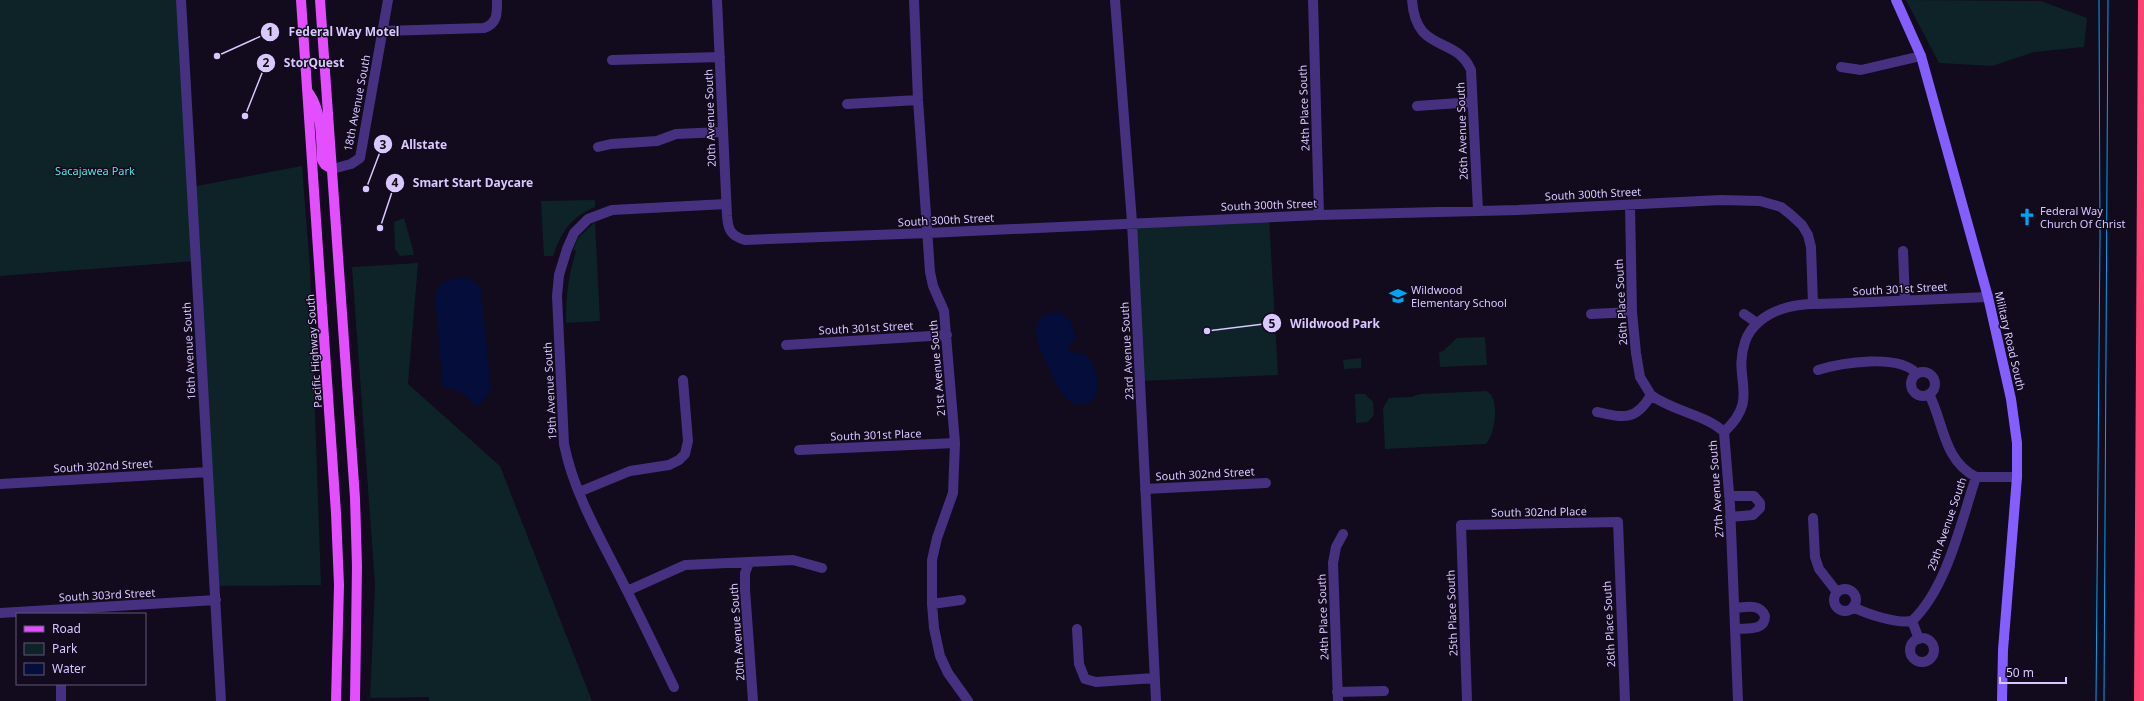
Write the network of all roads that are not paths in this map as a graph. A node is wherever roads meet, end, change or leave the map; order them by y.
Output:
1 (181, 0) edge
2 (301, 0) edge
3 (320, 0) edge
4 (388, 0) edge
5 (497, 0) edge
6 (717, 0) edge
7 (914, 0) edge
8 (1115, 0) edge
9 (1312, 0) edge
10 (1412, 0) edge
11 (1896, 0) edge
12 (2144, 0) edge
13 (383, 31) junction
14 (1921, 56) junction
15 (720, 57) junction
16 (612, 60) dead end
17 (1841, 67) dead end
18 (308, 91) junction
19 (918, 100) junction
20 (1472, 102) junction
21 (847, 104) dead end
22 (1417, 106) dead end
23 (722, 132) junction
24 (598, 147) dead end
25 (332, 169) junction
26 (726, 204) junction
27 (1630, 205) junction
28 (1478, 210) junction
29 (1320, 215) junction
30 (1132, 222) junction
31 (732, 233) joint
32 (928, 233) junction
33 (1903, 251) dead end
34 (1988, 297) junction
35 (1906, 300) junction
36 (1812, 304) junction
37 (1632, 312) junction
38 (1591, 314) dead end
39 (1744, 314) dead end
40 (1757, 323) junction
41 (947, 335) junction
42 (786, 345) dead end
43 (1818, 370) dead end
44 (1916, 374) junction
45 (683, 380) dead end
46 (1929, 394) junction
47 (1651, 395) junction
48 (1597, 412) dead end
49 (1724, 432) junction
50 (955, 443) junction
51 (799, 450) dead end
52 (208, 472) junction
53 (1976, 477) junction
54 (2017, 477) junction
55 (1266, 483) dead end
56 (0, 484) edge
57 (1145, 489) junction
58 (579, 492) junction
59 (1729, 496) junction
60 (1730, 517) junction
61 (1813, 518) dead end
62 (1618, 522) joint
63 (1461, 525) joint
64 (1342, 534) dead end
65 (749, 563) junction
66 (822, 568) dead end
67 (627, 591) junction
68 (1837, 592) junction
69 (216, 600) junction
70 (961, 600) dead end
71 (932, 604) junction
72 (1853, 607) junction
73 (1735, 608) junction
74 (0, 613) edge
75 (1912, 621) junction
76 (1077, 629) dead end
77 (1736, 629) junction
78 (1918, 639) dead end
79 (1154, 678) junction
80 (60, 685) edge
81 (674, 687) dead end
82 (1384, 691) dead end
83 (1338, 696) edge
84 (61, 701) edge
85 (221, 701) edge
86 (336, 701) edge
87 (356, 701) edge
88 (753, 701) edge
89 (968, 701) edge
90 (1156, 701) edge
91 (1468, 701) edge
92 (1625, 701) edge
93 (1738, 701) edge
94 (2002, 701) edge
95 (2140, 701) edge

1 - 52 street, 16th Avenue South
2 - 18 main road, Pacific Highway South
3 - 25 main road
4 - 13 street, 18th Avenue South
5 - 13 street
6 - 15 street, 20th Avenue South
7 - 19 street, 21st Avenue South
8 - 30 street, 23rd Avenue South
9 - 29 street, 24th Place South
10 - 20 street, 26th Avenue South
11 - 14 main road, Military Road South
12 - 95 highway
13 - 25 street, 18th Avenue South
14 - 17 street
14 - 34 main road, Military Road South
15 - 16 street
15 - 23 street, 20th Avenue South
18 - 25 main road
18 - 86 main road, Pacific Highway South
19 - 21 street
19 - 32 street, 21st Avenue South
20 - 22 street
20 - 28 street, 26th Avenue South
23 - 24 street
23 - 26 street, 20th Avenue South
25 - 87 main road
26 - 31 street, 20th Avenue South
26 - 58 street, 19th Avenue South
27 - 28 street, South 300th Street
27 - 36 street, South 300th Street
27 - 37 street, 26th Place South
28 - 29 street, South 300th Street
29 - 30 street, South 300th Street
30 - 32 street, South 300th Street
30 - 57 street, 23rd Avenue South
31 - 32 street, South 300th Street
32 - 41 street, 21st Avenue South
33 - 35 street
34 - 35 street, South 301st Street
34 - 54 main road, Military Road South
35 - 36 street, South 301st Street
36 - 40 street, 27th Avenue South
37 - 38 street
37 - 47 street, 26th Place South
39 - 40 street
40 - 49 street, 27th Avenue South
41 - 42 street, South 301st Street
41 - 50 street, 21st Avenue South
43 - 44 street
44 - 46 street
44 - 46 street, 29th Avenue South
45 - 58 street
46 - 53 street, 29th Avenue South
47 - 48 street
47 - 49 street
49 - 59 street, 27th Avenue South
50 - 51 street, South 301st Place
50 - 71 street, 21st Avenue South
52 - 56 street, South 302nd Street
52 - 69 street, 16th Avenue South
53 - 54 street
53 - 75 street, 29th Avenue South
54 - 94 main road, Military Road South
55 - 57 street, South 302nd Street
57 - 79 street, 23rd Avenue South
58 - 67 street, 19th Avenue South
59 - 60 street, 27th Avenue South
59 - 60 street
60 - 73 street, 27th Avenue South
61 - 68 street
62 - 63 street, South 302nd Place
62 - 92 street, 26th Place South
63 - 91 street, 25th Place South
64 - 83 street, 24th Place South
65 - 66 street
65 - 67 street
65 - 88 street, 20th Avenue South
67 - 81 street, 19th Avenue South
68 - 72 street
68 - 72 street
69 - 74 street, South 303rd Street
69 - 85 street, 16th Avenue South
70 - 71 street
71 - 89 street, 21st Avenue South
72 - 75 street
73 - 77 street, 27th Avenue South
73 - 77 street
75 - 78 street
76 - 79 street
77 - 93 street, 27th Avenue South
79 - 90 street, 23rd Avenue South
80 - 84 street
82 - 83 street

